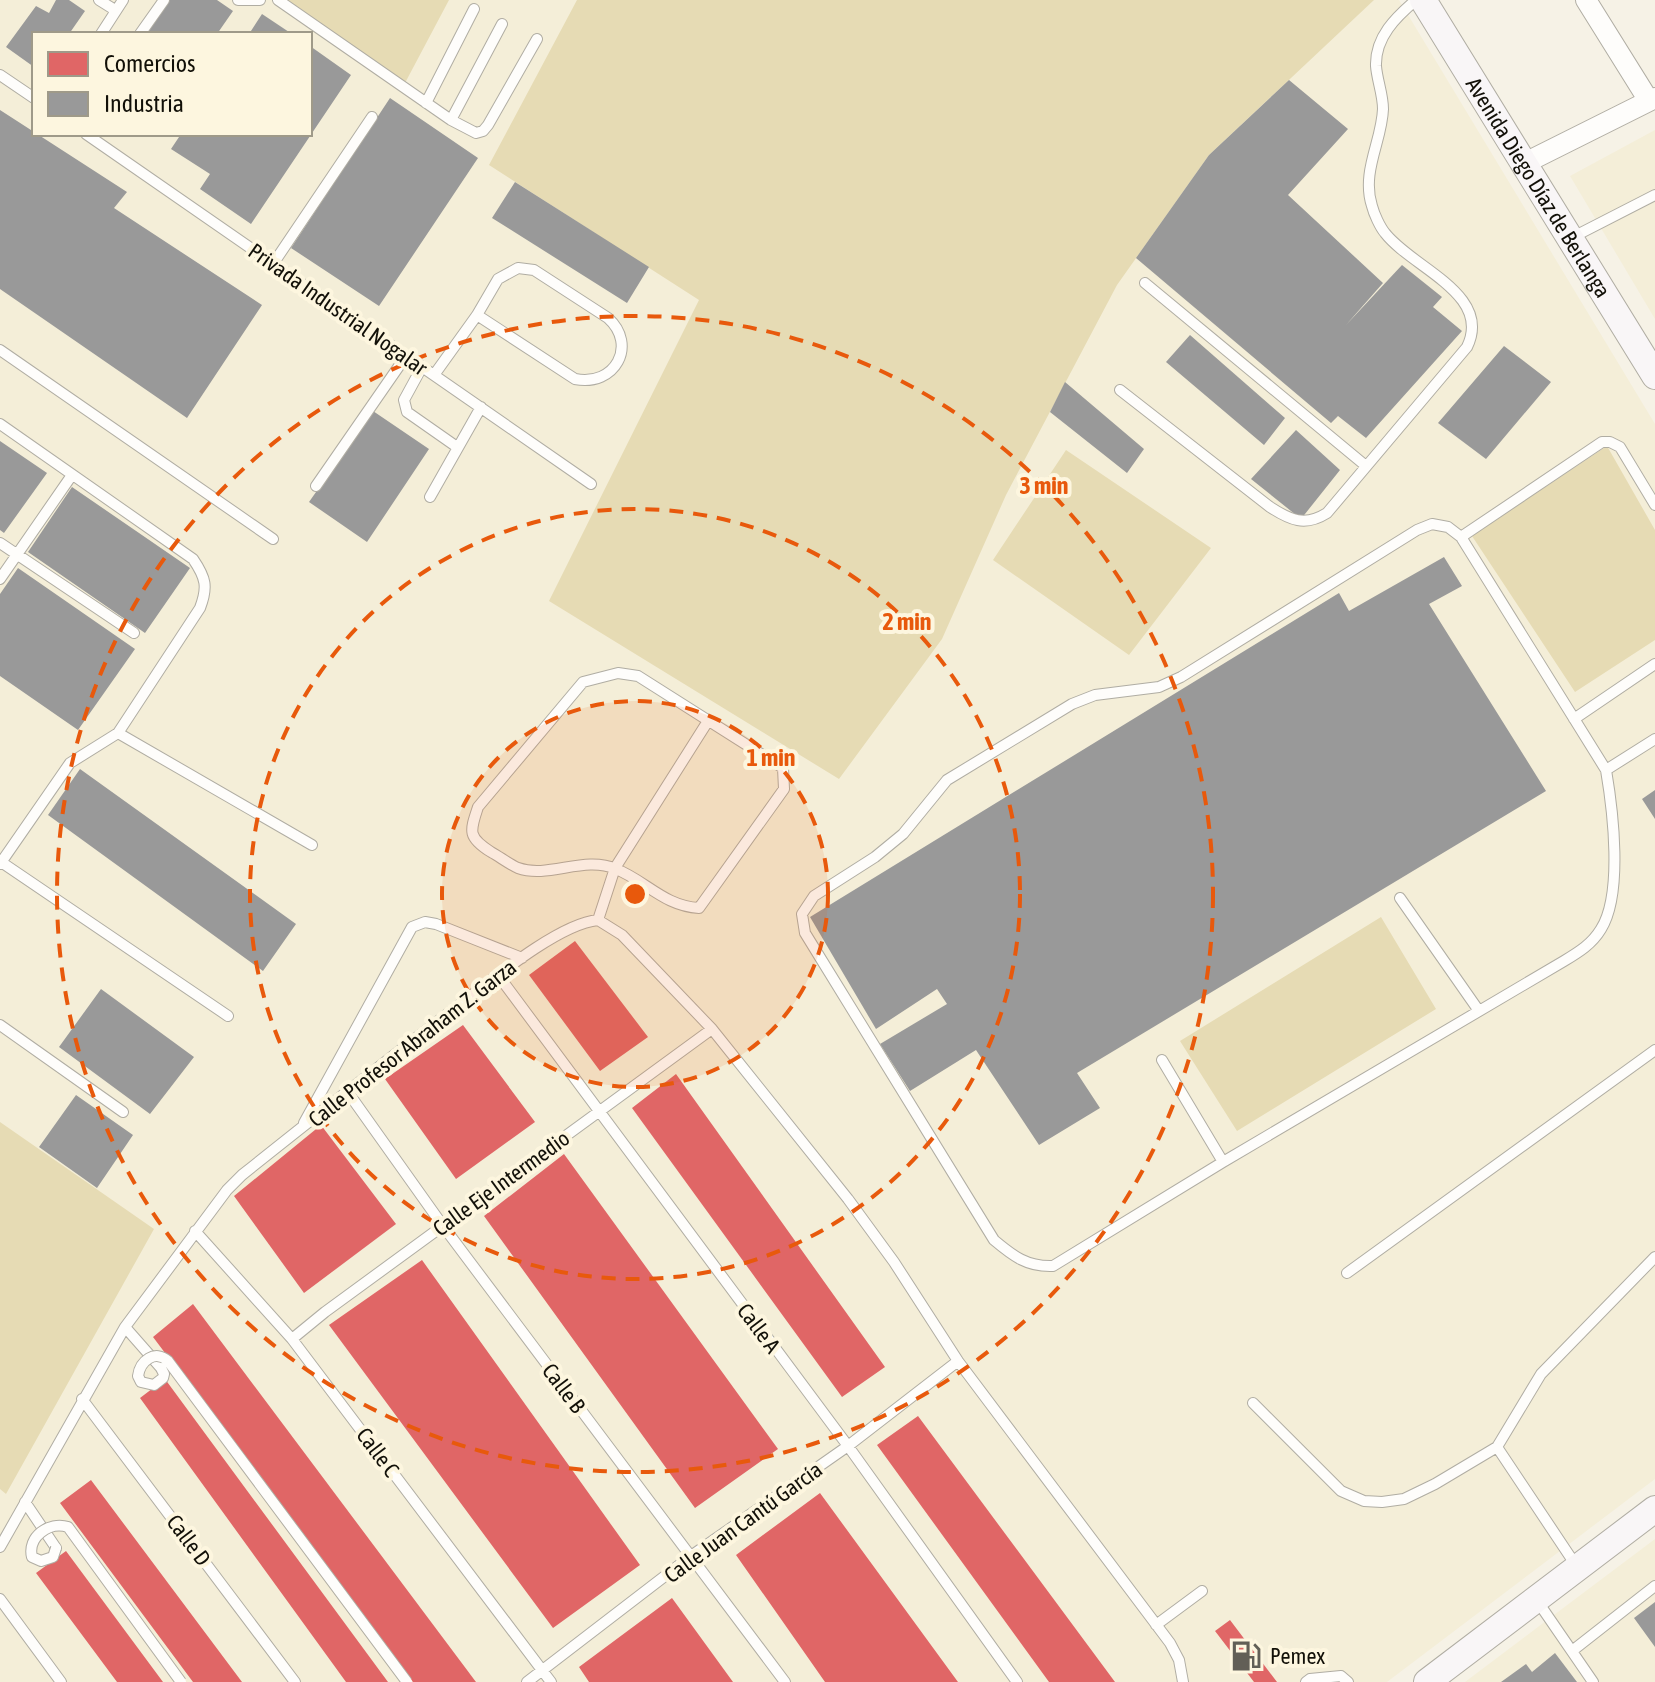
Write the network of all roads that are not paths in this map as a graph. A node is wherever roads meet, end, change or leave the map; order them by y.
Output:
1 (99, 0) edge
2 (123, 0) edge
3 (164, 0) edge
4 (238, 0) edge
5 (260, 0) edge
6 (278, 0) edge
7 (1416, 0) edge
8 (1423, 0) edge
9 (1586, 0) edge
10 (474, 9) dead end
11 (115, 10) junction
12 (502, 24) dead end
13 (102, 32) edge
14 (141, 32) edge
15 (537, 39) dead end
16 (0, 75) edge
17 (32, 97) edge
18 (1652, 100) edge
19 (426, 103) junction
20 (372, 117) dead end
21 (451, 120) junction
22 (89, 136) edge
23 (1525, 163) junction
24 (1655, 195) edge
25 (1571, 238) junction
26 (273, 264) junction
27 (1145, 283) dead end
28 (477, 315) junction
29 (0, 350) edge
30 (406, 356) junction
31 (422, 367) junction
32 (434, 375) junction
33 (1655, 376) edge
34 (1120, 390) dead end
35 (481, 407) junction
36 (0, 424) edge
37 (457, 447) junction
38 (1366, 466) junction
39 (72, 475) junction
40 (591, 484) dead end
41 (316, 486) dead end
42 (430, 497) dead end
43 (1655, 505) edge
44 (1461, 537) junction
45 (273, 539) dead end
46 (0, 543) edge
47 (17, 555) junction
48 (0, 579) edge
49 (134, 633) dead end
50 (1655, 664) edge
51 (1574, 719) junction
52 (708, 721) junction
53 (118, 733) junction
54 (1655, 739) edge
55 (1606, 770) junction
56 (312, 845) dead end
57 (0, 863) edge
58 (615, 868) junction
59 (1400, 898) dead end
60 (598, 920) junction
61 (522, 958) junction
62 (498, 975) junction
63 (1479, 1011) junction
64 (228, 1016) dead end
65 (0, 1025) edge
66 (712, 1029) junction
67 (1655, 1050) edge
68 (1162, 1060) dead end
69 (347, 1091) junction
70 (123, 1112) dead end
71 (599, 1113) junction
72 (301, 1128) junction
73 (1223, 1162) junction
74 (443, 1226) junction
75 (195, 1231) junction
76 (1655, 1257) edge
77 (1347, 1273) dead end
78 (125, 1327) junction
79 (292, 1339) junction
80 (958, 1361) junction
81 (82, 1399) junction
82 (1253, 1403) dead end
83 (848, 1446) junction
84 (1497, 1447) junction
85 (25, 1502) junction
86 (1655, 1509) edge
87 (3, 1532) edge
88 (0, 1547) edge
89 (691, 1556) junction
90 (1578, 1569) junction
91 (1655, 1586) edge
92 (1202, 1591) dead end
93 (0, 1599) edge
94 (1537, 1600) junction
95 (1156, 1625) junction
96 (1572, 1651) junction
97 (543, 1671) junction
98 (1183, 1680) edge
99 (61, 1682) edge
100 (181, 1682) edge
101 (295, 1682) edge
102 (407, 1682) edge
103 (527, 1682) edge
104 (551, 1682) edge
105 (785, 1682) edge
106 (1017, 1682) edge
107 (1306, 1682) edge
108 (1348, 1682) edge
109 (1427, 1682) edge
110 (1593, 1682) edge

1 - 11 lane
2 - 11 lane
3 - 14 lane
4 - 5 lane
6 - 19 lane
7 - 38 lane
8 - 23 street, Avenida Diego Díaz de Berlanga
9 - 18 street
10 - 19 lane
11 - 13 lane
12 - 21 lane
15 - 21 lane
16 - 17 lane
18 - 23 street
19 - 21 lane
20 - 26 lane
22 - 26 lane, Privada Industrial Nogalar
23 - 25 street, Avenida Diego Díaz de Berlanga
24 - 25 lane
25 - 33 street, Avenida Diego Díaz de Berlanga
26 - 30 lane, Privada Industrial Nogalar
27 - 38 lane
28 - 28 lane
28 - 32 lane
29 - 45 lane
30 - 31 lane, Privada Industrial Nogalar
30 - 41 lane
31 - 32 lane, Privada Industrial Nogalar
31 - 37 lane
32 - 35 lane, Privada Industrial Nogalar
34 - 38 lane
35 - 37 lane
35 - 40 lane, Privada Industrial Nogalar
36 - 39 lane
37 - 42 lane
39 - 47 lane
39 - 53 lane
43 - 44 lane
44 - 51 lane
44 - 73 lane
46 - 47 lane
47 - 48 lane
47 - 49 lane
50 - 51 lane
51 - 55 lane
52 - 58 lane
52 - 58 lane
52 - 58 lane
53 - 56 lane
53 - 57 lane
54 - 55 lane
55 - 63 lane
57 - 64 lane
58 - 60 lane
59 - 63 lane
60 - 61 lane, Calle Profesor Abraham Z. Garza
60 - 66 lane
61 - 62 lane, Calle Profesor Abraham Z. Garza
61 - 72 lane, Calle Profesor Abraham Z. Garza
62 - 69 lane, Calle Profesor Abraham Z. Garza
62 - 71 lane, Calle A
63 - 73 lane
65 - 70 lane
66 - 71 lane, Calle Eje Intermedio
66 - 80 lane
67 - 77 lane
68 - 73 lane
69 - 72 lane, Calle Profesor Abraham Z. Garza
69 - 74 lane, Calle B
71 - 74 lane, Calle Eje Intermedio
71 - 83 lane, Calle A
72 - 75 lane, Calle Profesor Abraham Z. Garza
74 - 79 lane, Calle Eje Intermedio
74 - 89 lane, Calle B
75 - 78 lane, Calle Profesor Abraham Z. Garza
75 - 79 lane, Calle C
76 - 84 lane
78 - 81 lane, Calle Profesor Abraham Z. Garza
78 - 102 lane, bridge
79 - 97 lane, Calle C
80 - 83 lane, Calle Juan Cantú García
80 - 95 lane
81 - 85 lane, Calle Profesor Abraham Z. Garza
81 - 101 lane, Calle D
82 - 84 lane
83 - 89 lane, Calle Juan Cantú García
83 - 106 lane, Calle A
84 - 90 lane
85 - 87 lane, Calle Profesor Abraham Z. Garza
85 - 100 lane, bridge
86 - 90 street
87 - 88 lane, Calle Profesor Abraham Z. Garza
89 - 97 lane, Calle Juan Cantú García
89 - 105 lane, Calle B
90 - 94 street
91 - 96 lane
92 - 95 lane
93 - 99 lane
94 - 96 lane
94 - 109 street
95 - 98 lane
96 - 110 lane
97 - 103 lane, Calle Juan Cantú García
97 - 104 lane, Calle C
107 - 108 lane

